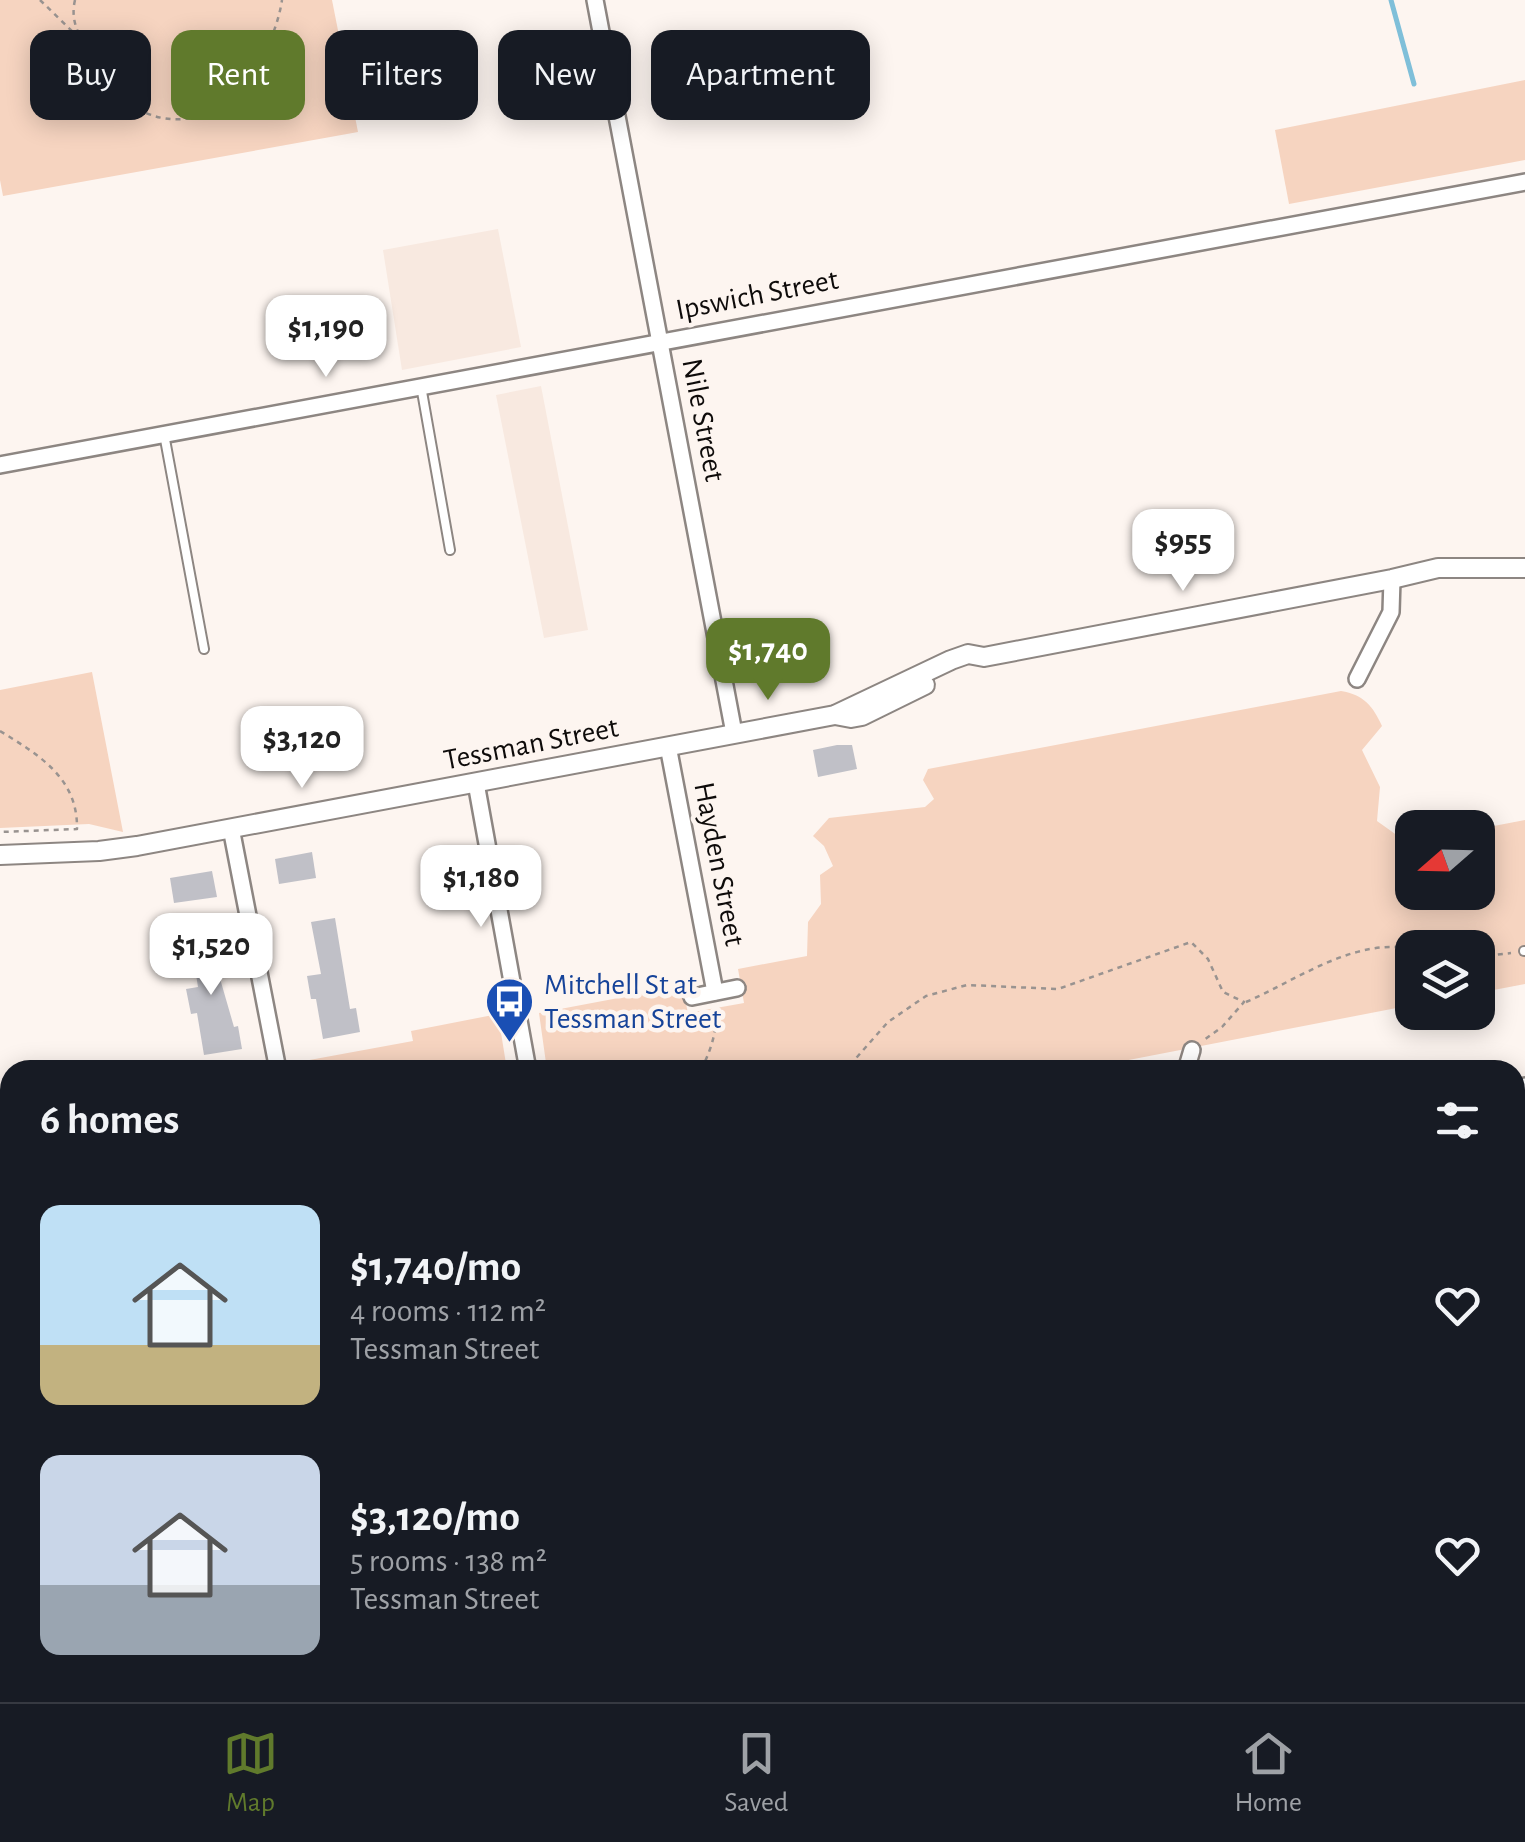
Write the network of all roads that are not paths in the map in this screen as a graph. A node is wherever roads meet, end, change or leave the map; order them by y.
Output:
1 (595, 0) edge
2 (1525, 182) edge
3 (660, 342) junction
4 (421, 386) junction
5 (164, 434) junction
6 (0, 464) edge
7 (450, 550) dead end
8 (1525, 568) edge
9 (1525, 578) edge
10 (1392, 579) junction
11 (204, 649) dead end
12 (1357, 679) dead end
13 (734, 733) junction
14 (668, 746) junction
15 (476, 783) junction
16 (231, 828) junction
17 (0, 855) edge
18 (736, 988) dead end
19 (716, 992) junction
20 (692, 997) dead end
21 (1192, 1050) road end
22 (276, 1060) edge
23 (526, 1060) edge
24 (1189, 1060) edge

1 - 3 street, Nile Street
2 - 3 street, Ipswich Street
3 - 4 street, Ipswich Street
3 - 13 street, Nile Street
4 - 5 street, Ipswich Street
4 - 7 lane
5 - 6 street, Ipswich Street
5 - 11 lane
8 - 10 street, Tessman Street
9 - 10 street, Tessman Street
10 - 12 street
10 - 13 street, Tessman Street
13 - 14 street, Tessman Street
14 - 15 street, Tessman Street
14 - 19 street, Hayden Street
15 - 16 street, Tessman Street
15 - 23 street
16 - 17 street, Tessman Street
16 - 22 street
18 - 19 street, Hayden Street
19 - 20 street, Hayden Street
21 - 24 street

